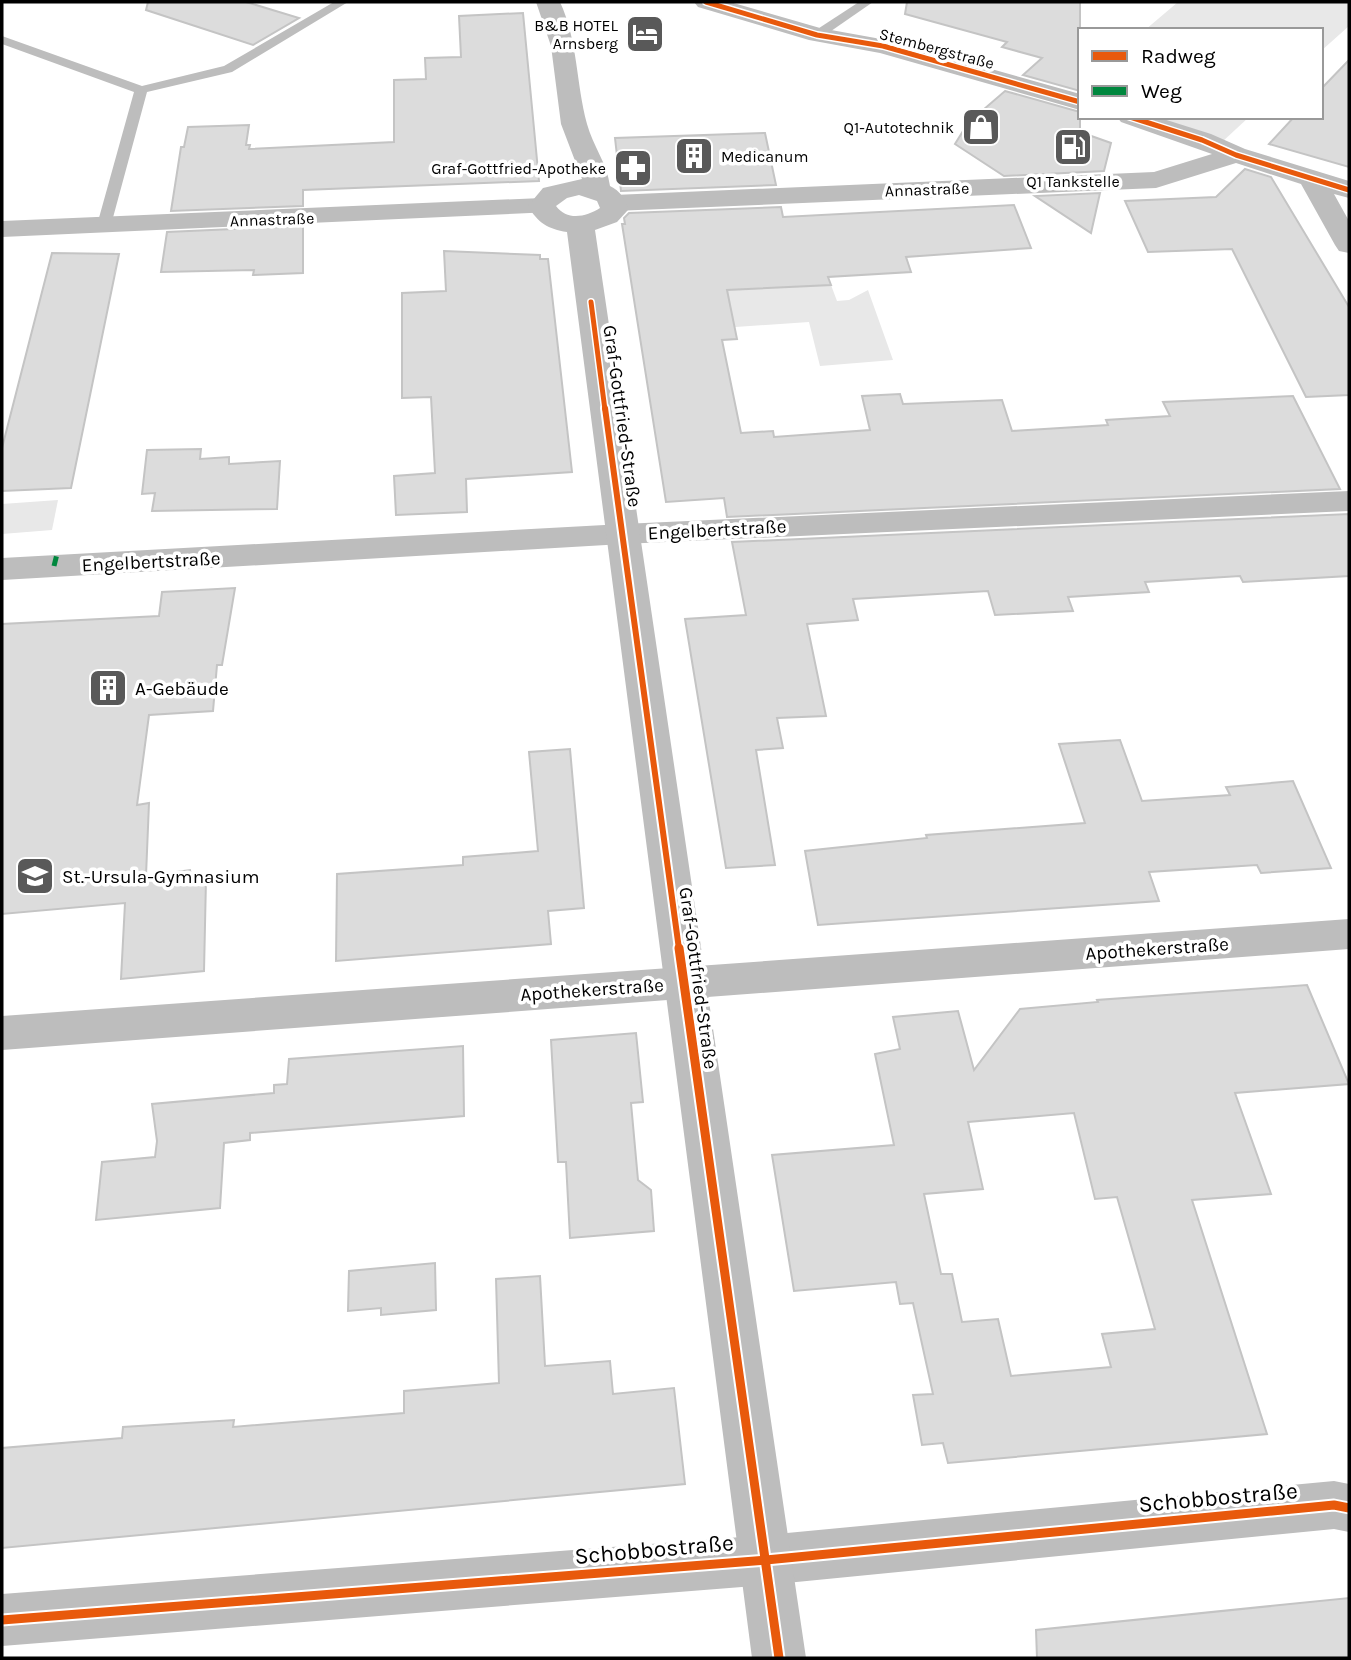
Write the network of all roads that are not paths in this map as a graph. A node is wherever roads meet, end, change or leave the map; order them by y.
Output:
1 (342, 2) edge
2 (548, 2) edge
3 (706, 2) edge
4 (867, 2) edge
5 (817, 35) junction
6 (2, 40) edge
7 (141, 90) junction
8 (1078, 112) edge
9 (1101, 119) edge
10 (575, 127) junction
11 (1236, 155) junction
12 (1312, 179) junction
13 (1349, 190) edge
14 (606, 197) junction
15 (551, 198) junction
16 (580, 224) junction
17 (104, 225) junction
18 (2, 229) edge
19 (1349, 244) edge
20 (1349, 501) edge
21 (623, 534) junction
22 (2, 569) edge
23 (1349, 934) edge
24 (683, 982) junction
25 (2, 1033) edge
26 (1349, 1508) edge
27 (766, 1560) junction
28 (2, 1620) edge
29 (779, 1658) edge

1 - 7 lane
2 - 10 street
3 - 5 street, Stembergstraße
4 - 5 lane, Stembergstraße
5 - 8 street, Stembergstraße
6 - 7 lane
7 - 17 lane
9 - 11 street, Stembergstraße
10 - 14 street
10 - 15 street
11 - 12 street, Stembergstraße
11 - 14 street, Annastraße
12 - 13 street, Stembergstraße
12 - 19 street
14 - 15 street, Annastraße
14 - 16 street
15 - 16 street
15 - 17 street, Annastraße
16 - 21 street, Graf-Gottfried-Straße
17 - 18 street, Annastraße
20 - 21 street, Engelbertstraße
21 - 22 street, Engelbertstraße
21 - 24 street, Graf-Gottfried-Straße
23 - 24 street, Apothekerstraße
24 - 25 street, Apothekerstraße
24 - 27 street, Graf-Gottfried-Straße
26 - 27 street, Schobbostraße
27 - 28 street, Schobbostraße
27 - 29 street, Graf-Gottfried-Straße

